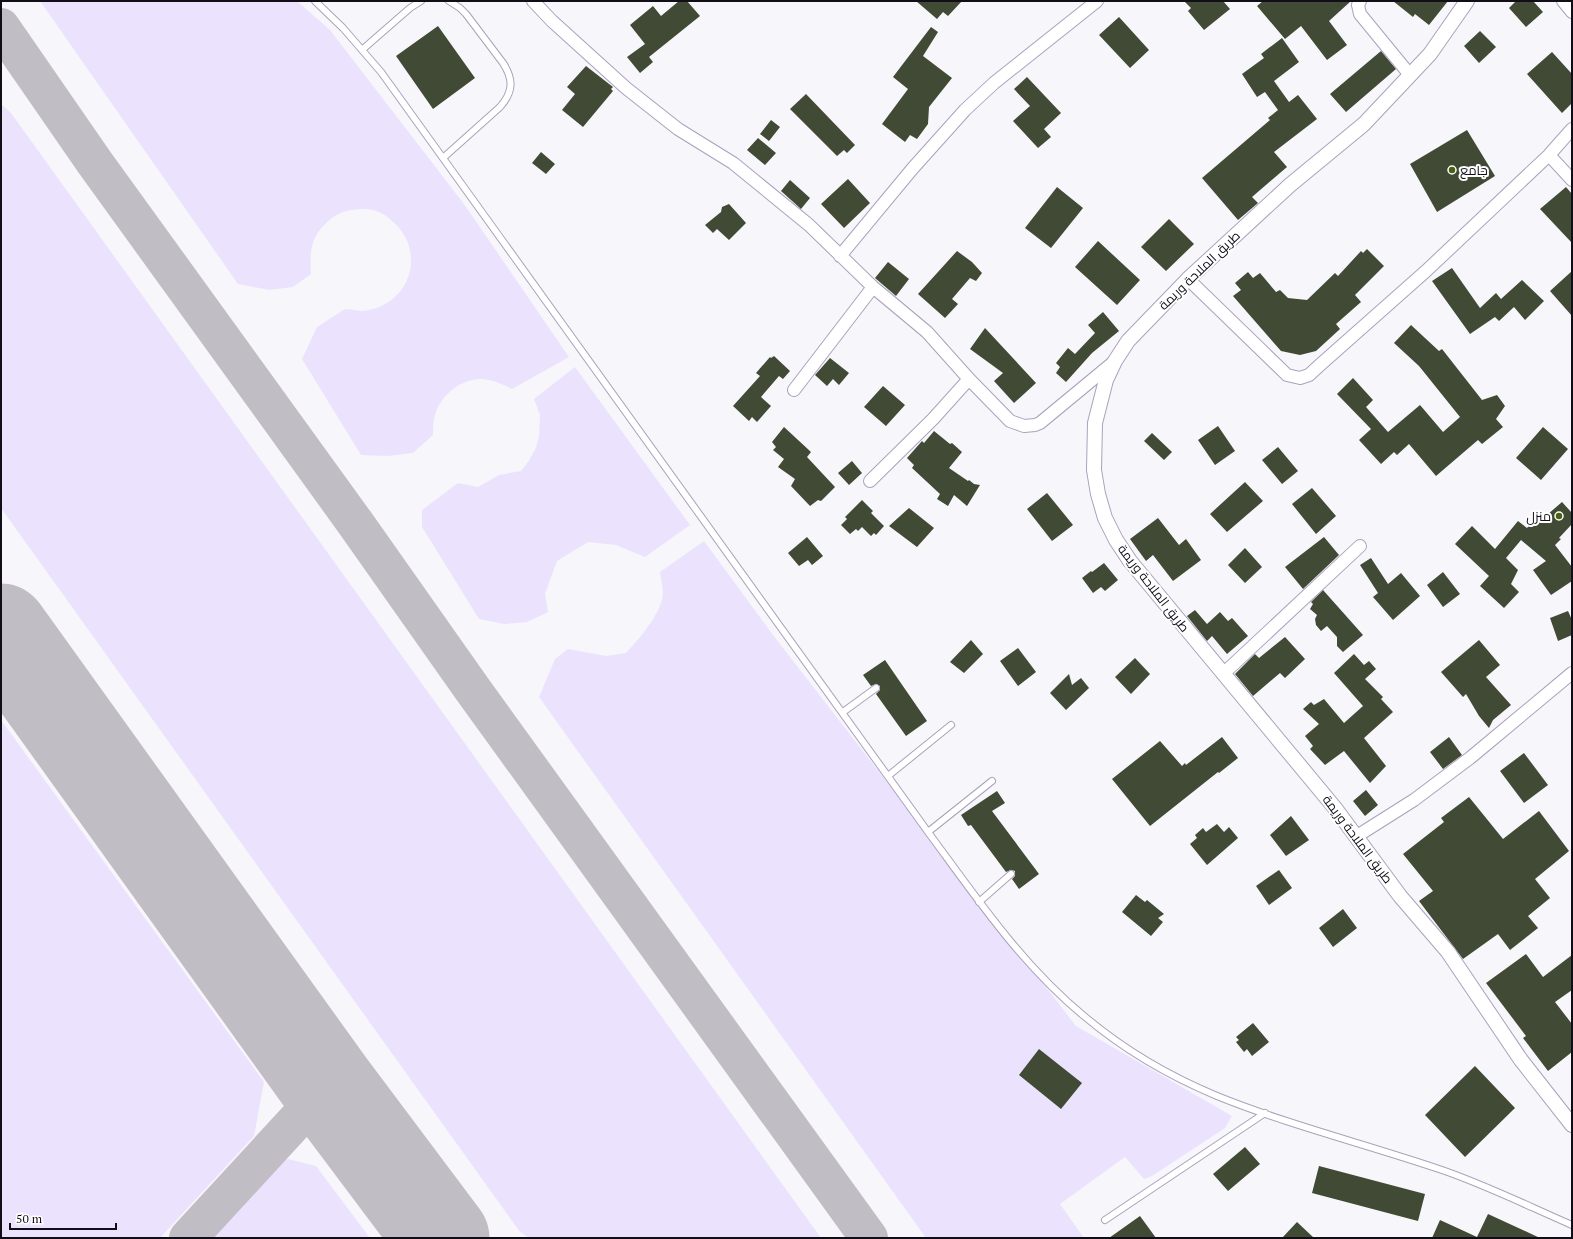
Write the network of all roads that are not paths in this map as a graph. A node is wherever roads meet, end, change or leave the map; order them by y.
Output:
1 (315, 1) edge
2 (421, 1) edge
3 (449, 1) edge
4 (533, 1) edge
5 (1097, 1) edge
6 (1360, 1) edge
7 (1467, 1) edge
8 (1562, 1) edge
9 (1572, 12) edge
10 (362, 49) junction
11 (1410, 76) junction
12 (1572, 129) edge
13 (1549, 155) junction
14 (443, 158) junction
15 (1572, 180) edge
16 (840, 256) junction
17 (1188, 279) junction
18 (874, 287) junction
19 (1115, 361) junction
20 (969, 379) junction
21 (794, 390) dead end
22 (870, 481) dead end
23 (1360, 546) dead end
24 (1572, 673) edge
25 (1223, 674) junction
26 (876, 688) dead end
27 (843, 712) junction
28 (951, 724) dead end
29 (888, 776) junction
30 (992, 781) dead end
31 (928, 832) junction
32 (1356, 836) junction
33 (1011, 874) dead end
34 (980, 902) junction
35 (1265, 1113) junction
36 (1572, 1125) edge
37 (1105, 1220) dead end
38 (1572, 1225) edge

1 - 10 lane
2 - 10 lane
3 - 14 lane
4 - 16 street
5 - 16 street
6 - 11 street
7 - 11 street, طريق الملاحة وريمة
8 - 9 street
10 - 14 lane
11 - 17 street, طريق الملاحة وريمة
12 - 13 street
13 - 15 street
13 - 17 street
14 - 27 lane
16 - 18 street
17 - 19 street, طريق الملاحة وريمة
18 - 20 street
18 - 21 street
19 - 20 street
19 - 25 street, طريق الملاحة وريمة
20 - 22 street
23 - 25 street
24 - 32 street
25 - 32 street, طريق الملاحة وريمة
26 - 27 lane
27 - 29 lane
28 - 29 lane
29 - 31 lane
30 - 31 lane
31 - 34 lane
32 - 36 street, طريق الملاحة وريمة
33 - 34 lane
34 - 35 lane
35 - 37 lane
35 - 38 lane

